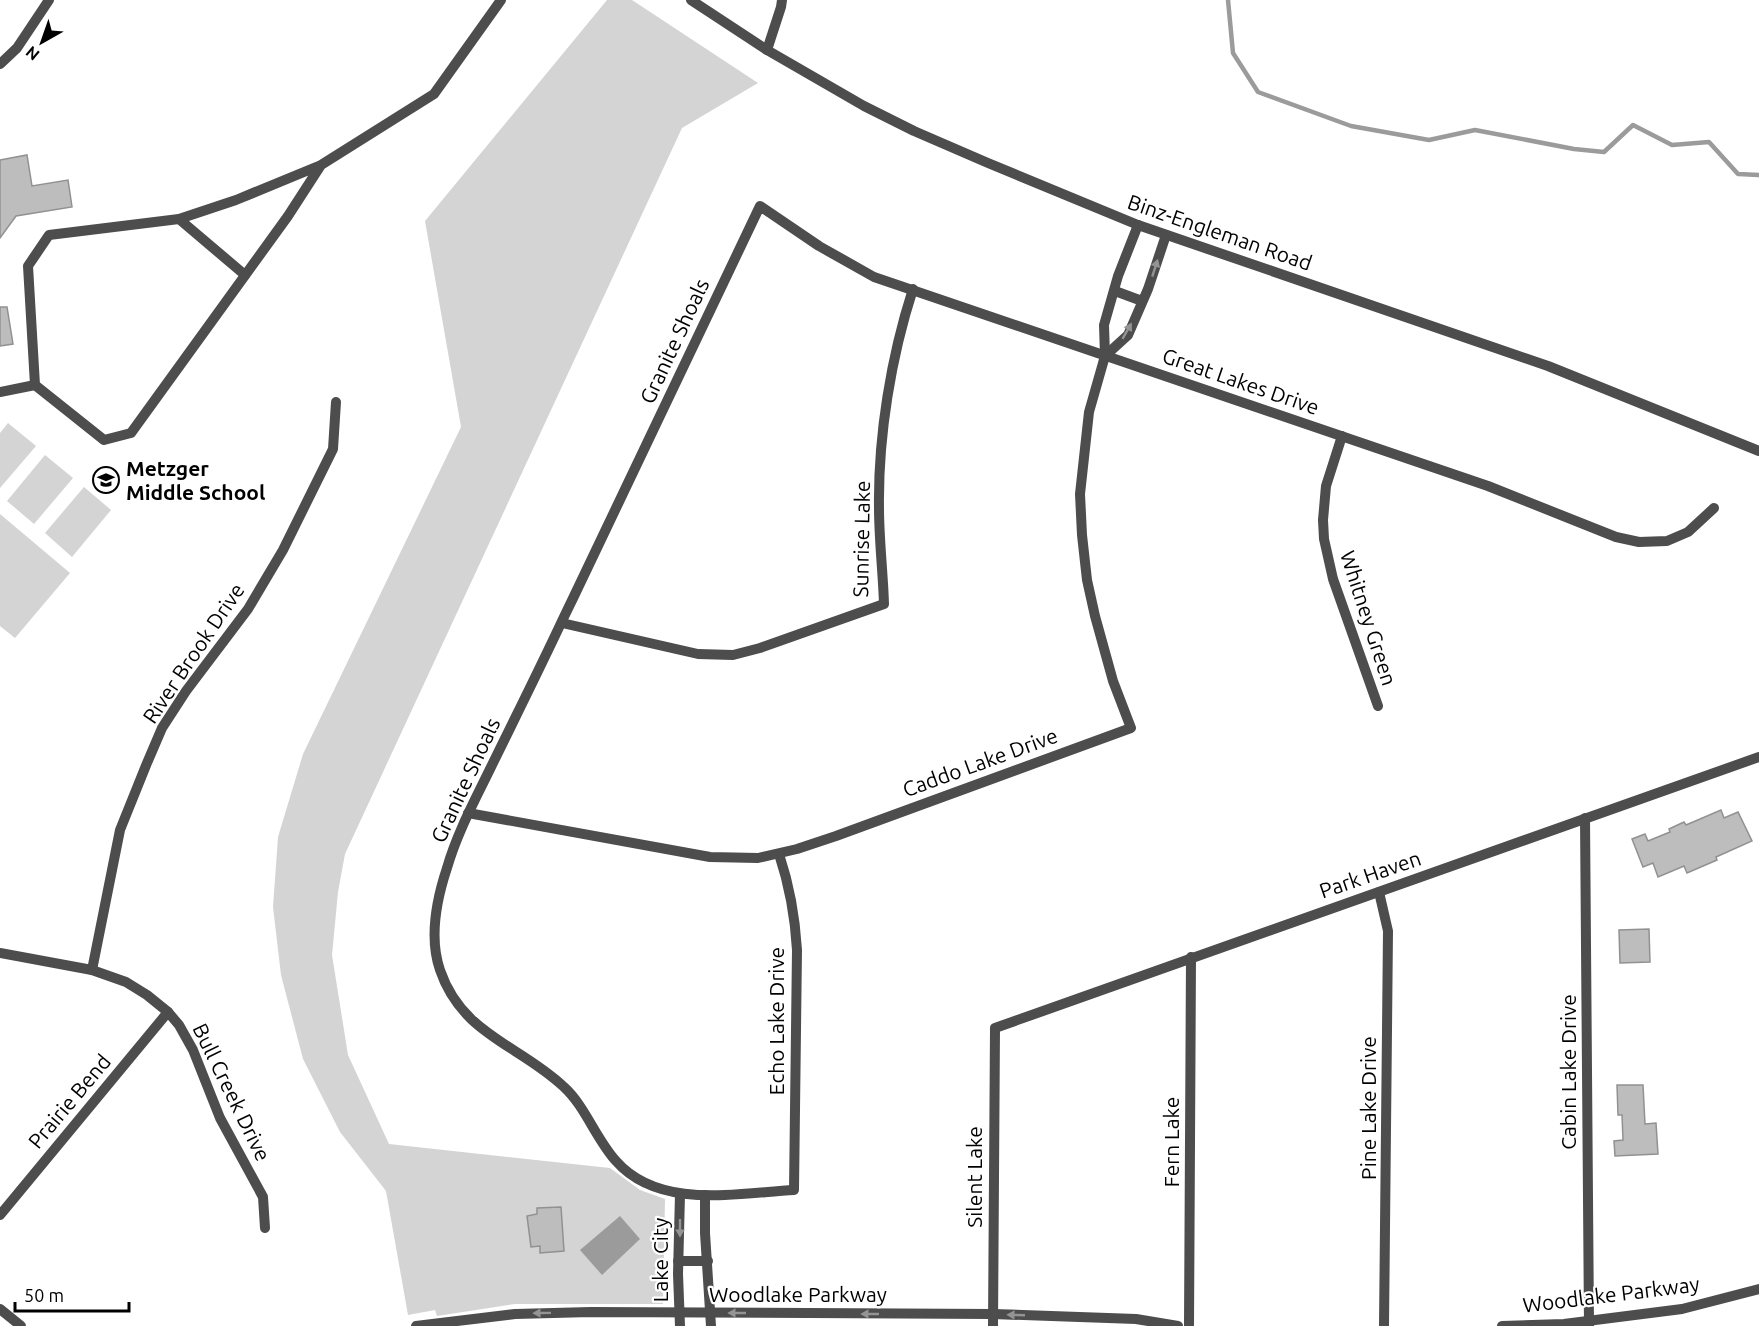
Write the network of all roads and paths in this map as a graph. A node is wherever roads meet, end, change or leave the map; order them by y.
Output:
1 (49, 0) edge
2 (501, 0) edge
3 (691, 0) edge
4 (782, 0) edge
5 (767, 50) junction
6 (0, 64) edge
7 (321, 165) junction
8 (760, 206) joint
9 (179, 219) junction
10 (1138, 225) junction
11 (1166, 234) junction
12 (245, 275) junction
13 (913, 289) junction
14 (1115, 291) junction
15 (1142, 301) junction
16 (1105, 356) junction
17 (35, 385) junction
18 (0, 392) edge
19 (336, 402) dead end
20 (1342, 436) junction
21 (1759, 452) edge
22 (1714, 508) dead end
23 (562, 622) junction
24 (1378, 706) dead end
25 (1759, 757) edge
26 (468, 813) junction
27 (1586, 818) junction
28 (779, 854) junction
29 (1379, 892) junction
30 (0, 953) edge
31 (1191, 957) junction
32 (92, 970) junction
33 (168, 1012) junction
34 (994, 1028) joint
35 (794, 1190) joint
36 (680, 1194) junction
37 (705, 1195) junction
38 (0, 1215) edge
39 (265, 1228) dead end
40 (678, 1261) junction
41 (708, 1261) junction
42 (1759, 1290) edge
43 (0, 1309) edge
44 (679, 1313) junction
45 (710, 1313) junction
46 (796, 1314) junction
47 (993, 1320) edge
48 (501, 1321) edge
49 (1589, 1323) edge
50 (21, 1326) edge
51 (417, 1326) edge
52 (680, 1326) edge
53 (711, 1326) edge
54 (796, 1326) edge
55 (1179, 1326) edge
56 (1189, 1326) edge
57 (1384, 1326) edge
58 (1502, 1326) edge

1 - 6 street
2 - 7 street
3 - 5 street, Binz-Engleman Road
4 - 5 street
5 - 10 street, Binz-Engleman Road
7 - 9 street
7 - 12 street
8 - 13 street, Great Lakes Drive
8 - 23 street, Granite Shoals
9 - 12 street
9 - 17 street
10 - 11 street, Binz-Engleman Road
10 - 14 street, Caddo Lake Drive
15 -> 11 street
11 - 21 street, Binz-Engleman Road
12 - 17 street
13 - 16 street, Great Lakes Drive
13 - 23 street, Sunrise Lake
14 - 15 street
14 - 16 street, Caddo Lake Drive
16 -> 15 street
16 - 20 street, Great Lakes Drive
16 - 28 street, Caddo Lake Drive
17 - 18 street
19 - 32 street, River Brook Drive
20 - 22 street, Great Lakes Drive
20 - 24 street, Whitney Green
23 - 26 street, Granite Shoals
25 - 27 street, Park Haven
26 - 28 street, Caddo Lake Drive
26 - 36 street, Granite Shoals
27 - 29 street, Park Haven
27 - 49 street, Cabin Lake Drive
28 - 35 street, Echo Lake Drive
29 - 31 street, Park Haven
29 - 57 street, Pine Lake Drive
30 - 32 street, Bull Creek Drive
31 - 34 street, Park Haven
31 - 56 street, Fern Lake
32 - 33 street, Bull Creek Drive
33 - 38 street, Prairie Bend
33 - 39 street, Bull Creek Drive
34 - 47 street, Silent Lake
35 - 37 street, Granite Shoals
36 - 37 street, Granite Shoals
36 -> 40 street, Lake City
37 - 41 street
40 - 41 street
40 - 44 street, Lake City
41 - 45 street
42 - 49 street, Woodlake Parkway
43 - 50 street
44 - 45 street, Woodlake Parkway
44 -> 48 street, Woodlake Parkway
44 - 52 street, Lake City
46 -> 45 street, Woodlake Parkway
45 - 53 street
47 -> 46 street, Woodlake Parkway
46 - 54 street
55 -> 47 street, Woodlake Parkway
48 - 51 street, Woodlake Parkway
49 - 58 street, Woodlake Parkway

